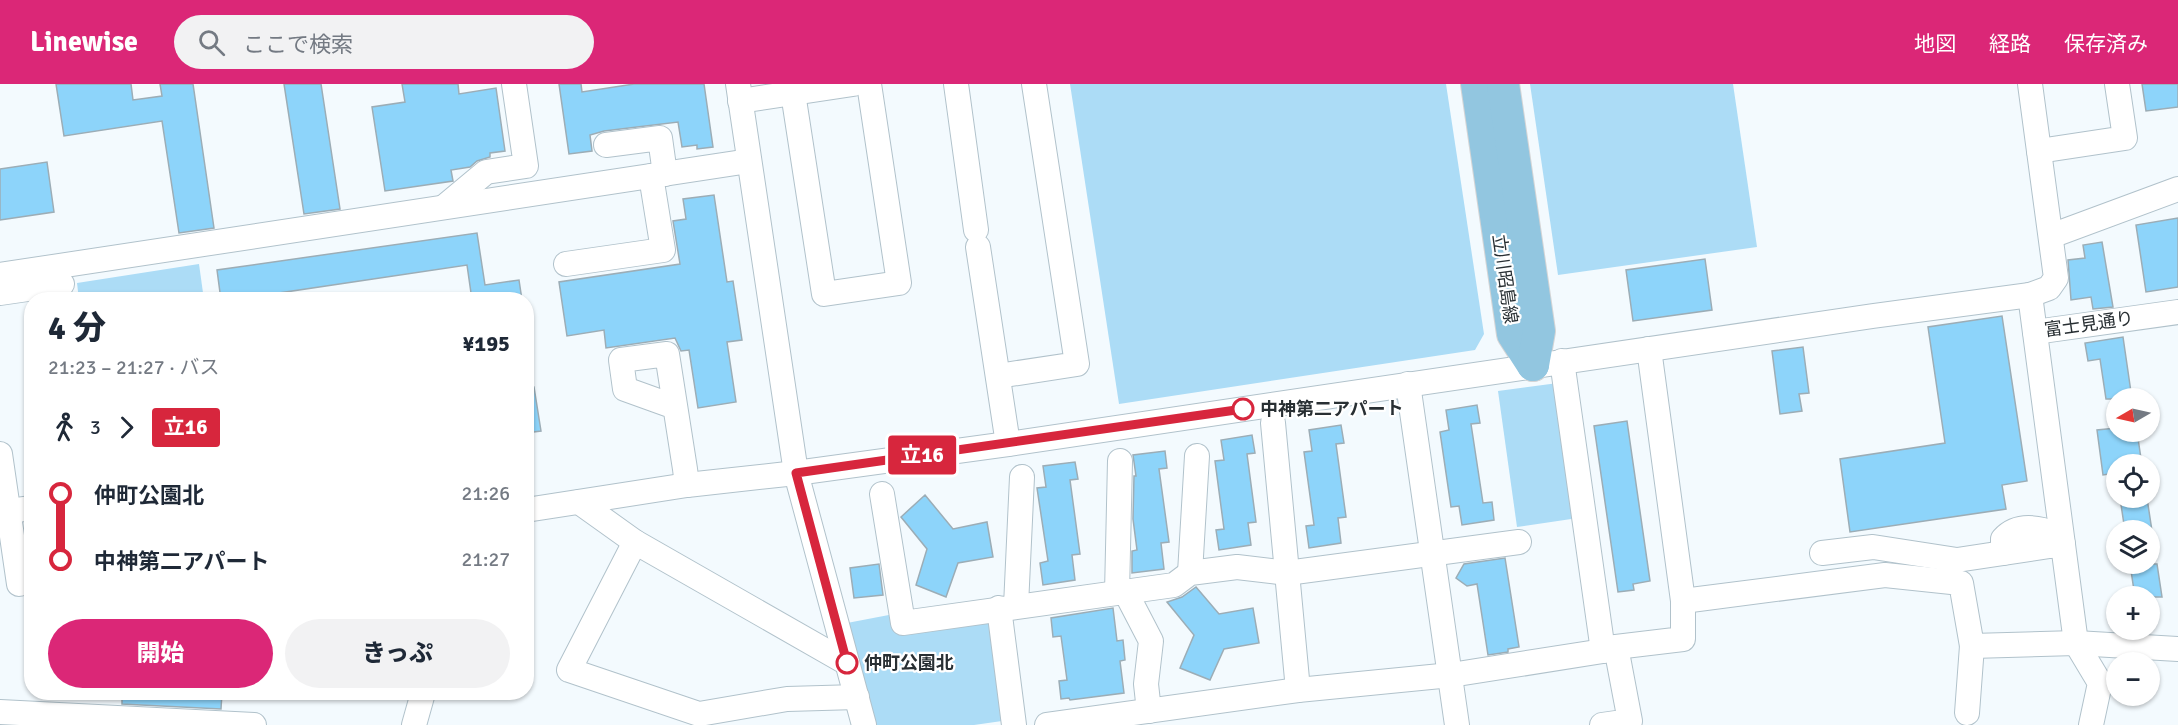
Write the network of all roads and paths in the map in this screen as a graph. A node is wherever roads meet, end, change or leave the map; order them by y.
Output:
1 (514, 84) edge
2 (853, 84) edge
3 (869, 84) edge
4 (956, 84) edge
5 (1034, 84) edge
6 (1477, 84) edge
7 (1503, 84) edge
8 (2030, 84) edge
9 (2117, 84) edge
10 (739, 93) edge
11 (793, 93) junction
12 (606, 145) dead end
13 (2039, 152) junction
14 (749, 161) junction
15 (658, 175) junction
16 (2178, 189) edge
17 (443, 207) junction
18 (2051, 236) junction
19 (566, 264) dead end
20 (0, 275) edge
21 (62, 284) dead end
22 (0, 293) edge
23 (2030, 295) junction
24 (2178, 312) edge
25 (2035, 332) junction
26 (1649, 349) junction
27 (1548, 363) junction
28 (998, 376) junction
29 (1408, 384) junction
30 (675, 407) dead end
31 (1273, 423) dead end
32 (1008, 444) junction
33 (0, 454) edge
34 (1197, 456) dead end
35 (1120, 461) dead end
36 (796, 473) junction
37 (1022, 477) dead end
38 (687, 485) junction
39 (882, 494) dead end
40 (579, 502) junction
41 (534, 509) edge
42 (13, 510) edge
43 (635, 542) junction
44 (1519, 542) dead end
45 (2057, 545) junction
46 (1432, 554) junction
47 (1822, 554) dead end
48 (1957, 560) junction
49 (1190, 573) junction
50 (1287, 573) junction
51 (1961, 583) junction
52 (17, 584) edge
53 (1121, 592) junction
54 (1683, 601) junction
55 (1007, 607) junction
56 (2076, 643) junction
57 (1972, 646) junction
58 (1610, 649) junction
59 (2178, 649) edge
60 (847, 663) junction
61 (1450, 675) junction
62 (1298, 690) junction
63 (857, 697) junction
64 (421, 700) edge
65 (0, 712) edge
66 (1967, 713) dead end
67 (1162, 715) edge
68 (87, 721) edge
69 (227, 724) edge
70 (254, 725) edge
71 (414, 725) edge
72 (864, 725) edge
73 (1014, 725) edge
74 (1047, 725) edge
75 (1457, 725) edge
76 (1602, 725) edge
77 (2091, 725) edge

1 - 17 street
2 - 11 street
3 - 11 street
4 - 28 street
5 - 28 street
6 - 27 main road, 立川昭島線
7 - 27 main road, 立川昭島線
8 - 13 street
9 - 13 street
10 - 11 street
10 - 14 street
12 - 15 street
13 - 18 street
14 - 15 street
14 - 36 street
15 - 17 street
15 - 19 street
16 - 18 street
17 - 20 street
18 - 23 street
21 - 22 street
23 - 25 street, 富士見通り
23 - 26 street
24 - 25 street, 富士見通り
25 - 45 street
26 - 27 street
26 - 54 street
27 - 29 street
27 - 58 street
28 - 32 street
29 - 32 street
29 - 46 street
30 - 38 street
31 - 50 street
32 - 36 street
33 - 42 street
34 - 49 street
35 - 53 street
36 - 38 street
36 - 60 street
37 - 55 street
38 - 40 street
39 - 55 street
40 - 41 street
40 - 43 street
42 - 52 street
43 - 60 street
43 - 63 street
44 - 46 street
45 - 48 street
45 - 56 street
46 - 50 street
46 - 61 street
47 - 48 street
48 - 51 street
49 - 50 street
49 - 53 street
50 - 62 street
51 - 54 street
51 - 57 street
53 - 55 street
53 - 67 street
54 - 58 street
55 - 73 street
56 - 57 street
56 - 59 street
56 - 77 street
57 - 66 street
58 - 61 street
58 - 76 street
60 - 63 street
61 - 62 street
61 - 75 street
62 - 67 street
63 - 72 street
64 - 71 street
65 - 68 street
67 - 74 street
68 - 69 street
69 - 70 street

